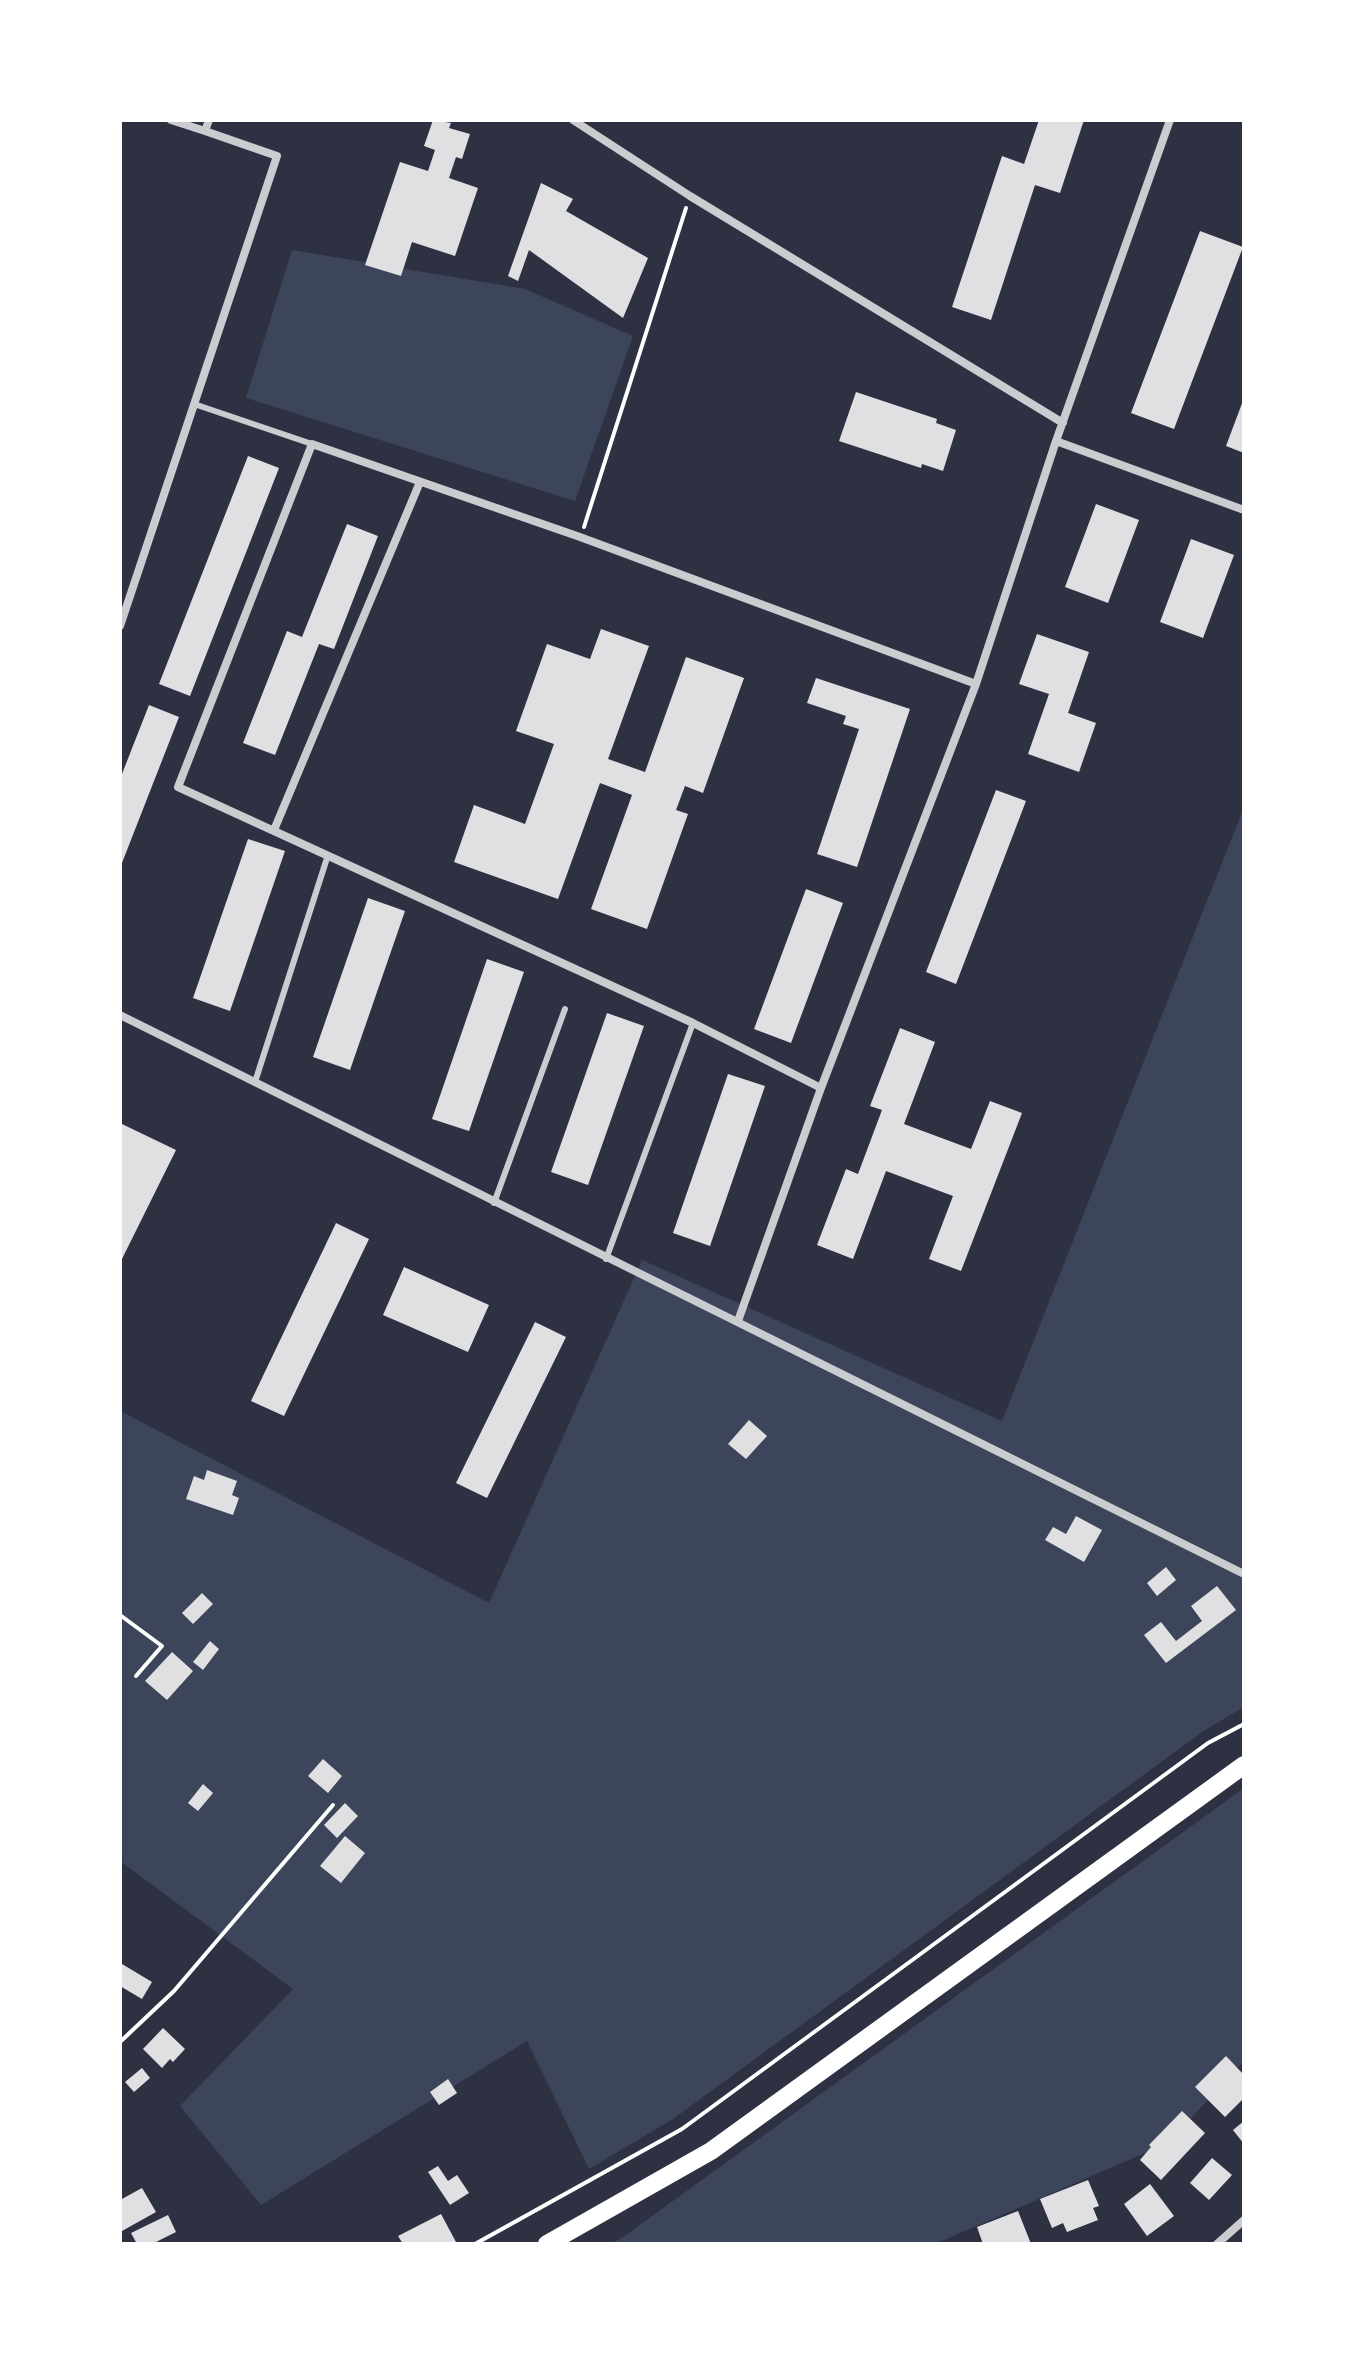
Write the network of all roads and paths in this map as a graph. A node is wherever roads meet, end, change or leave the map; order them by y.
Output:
1 (171, 120) edge
2 (209, 120) edge
3 (573, 120) edge
4 (1170, 120) edge
5 (205, 131) junction
6 (690, 196) junction
7 (194, 404) junction
8 (1063, 423) junction
9 (1056, 441) junction
10 (312, 444) junction
11 (420, 482) junction
12 (1244, 510) edge
13 (580, 537) junction
14 (120, 626) edge
15 (976, 684) junction
16 (274, 830) junction
17 (328, 855) junction
18 (565, 1009) dead end
19 (120, 1015) edge
20 (693, 1023) junction
21 (255, 1082) junction
22 (821, 1088) junction
23 (494, 1203) junction
24 (606, 1259) junction
25 (738, 1321) junction
26 (1244, 1574) edge
27 (120, 1615) edge
28 (136, 1676) dead end
29 (1244, 1724) edge
30 (1244, 1765) edge
31 (333, 1805) dead end
32 (120, 2042) edge
33 (1244, 2220) edge
34 (475, 2244) edge
35 (547, 2244) edge
36 (1217, 2244) edge

1 - 5 street
2 - 5 street
3 - 6 street
4 - 8 street
5 - 7 street
6 - 8 street
6 - 13 path
7 - 10 lane
7 - 14 street
8 - 9 street
9 - 12 street
9 - 15 street
10 - 11 street
10 - 16 street
11 - 13 street
11 - 16 street
13 - 15 street
15 - 22 street
16 - 17 street
17 - 20 street
17 - 21 lane
18 - 23 lane
19 - 21 street
20 - 22 street
20 - 24 lane
21 - 23 street
22 - 25 street
23 - 24 street
24 - 25 street
25 - 26 street
27 - 28 path
29 - 34 path
30 - 35 main road
31 - 32 path
33 - 36 street

